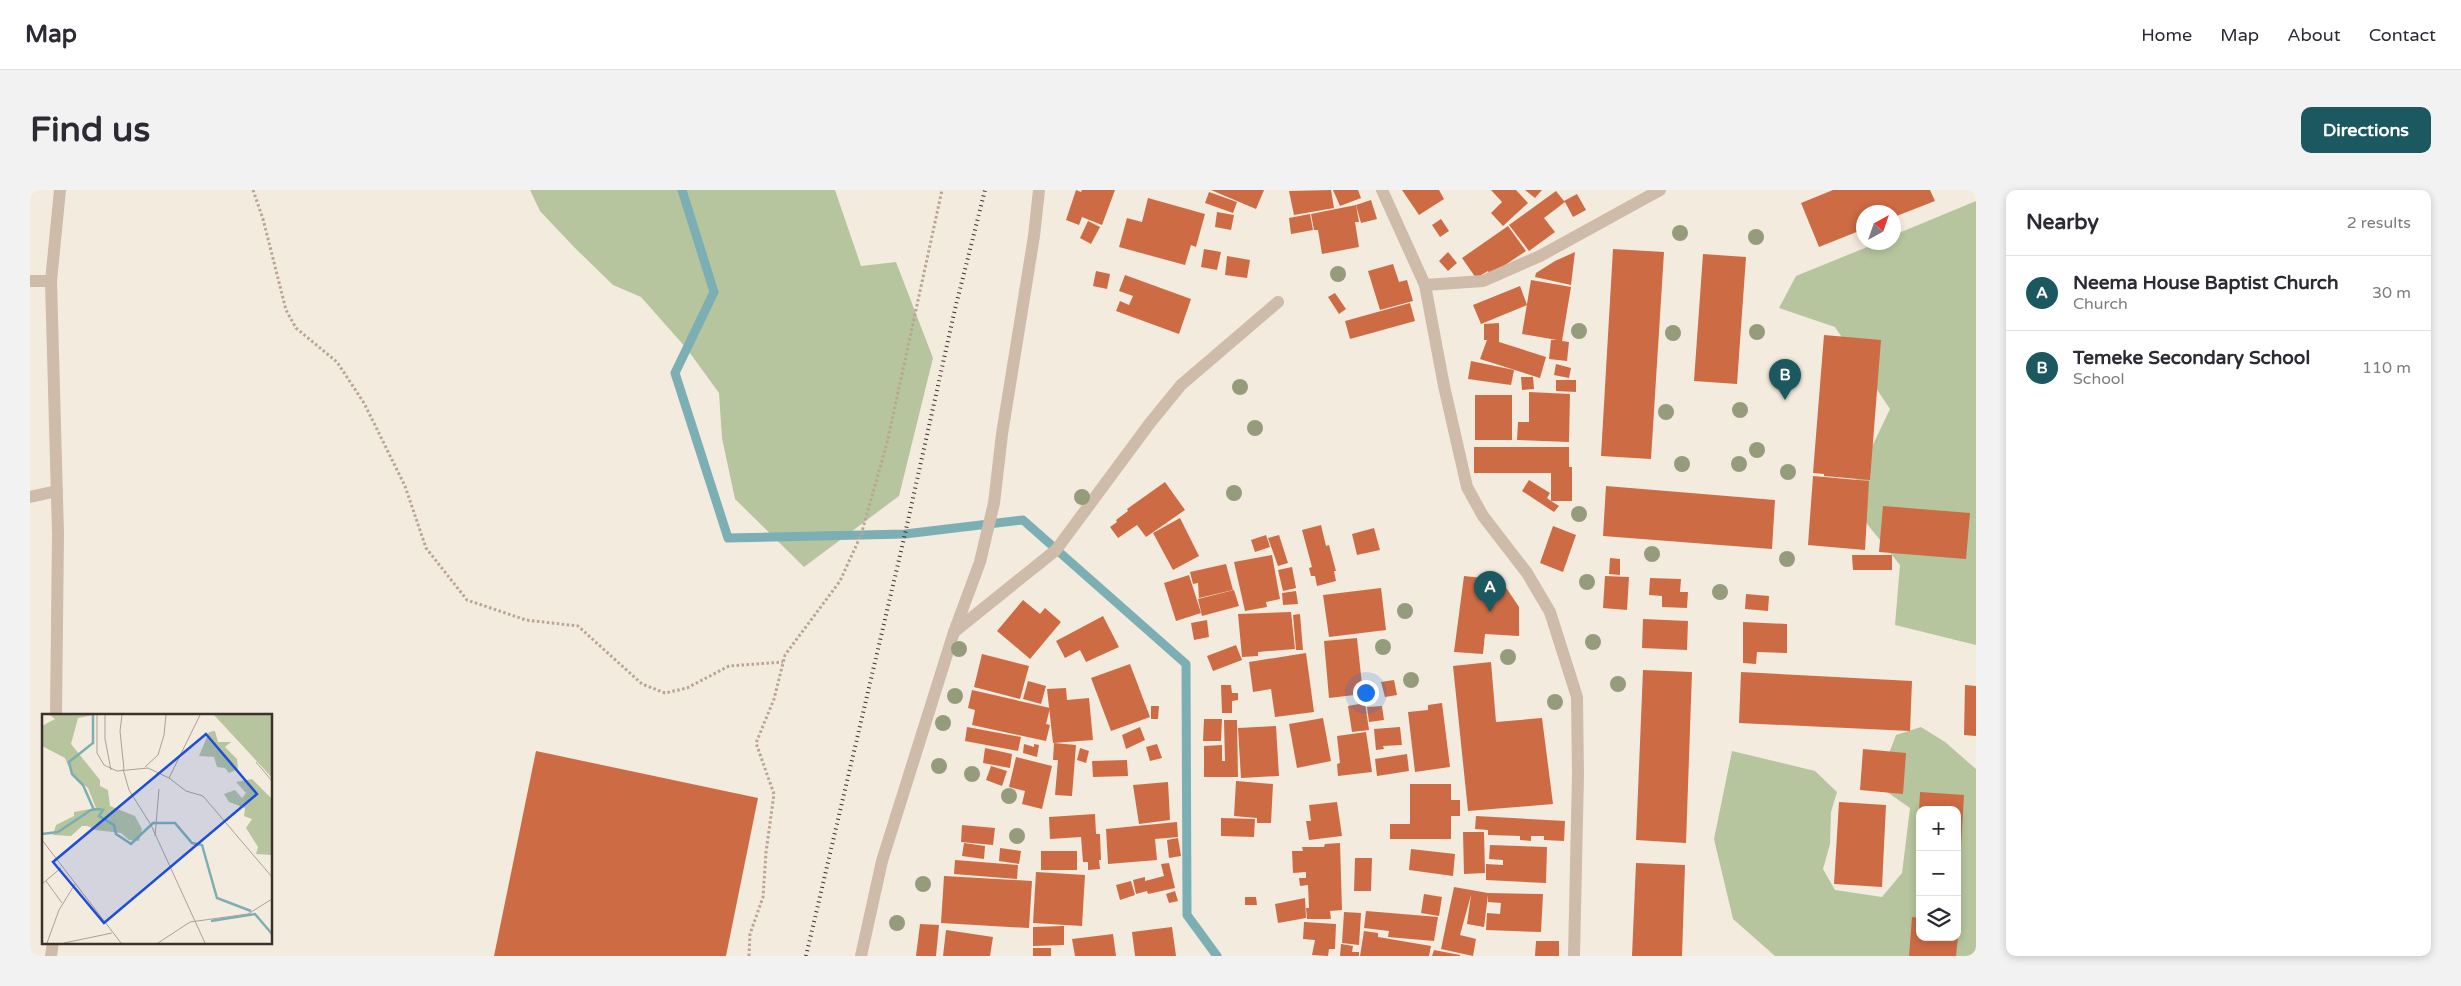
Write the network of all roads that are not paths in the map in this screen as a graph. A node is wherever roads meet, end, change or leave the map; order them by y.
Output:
1 (60, 190) edge
2 (1039, 190) edge
3 (1382, 190) edge
4 (1660, 190) edge
5 (30, 281) edge
6 (51, 281) junction
7 (1425, 285) junction
8 (1278, 302) dead end
9 (57, 491) junction
10 (30, 498) edge
11 (954, 632) junction
12 (56, 714) edge
13 (861, 956) edge
14 (1574, 956) edge

1 - 6 street
2 - 11 street
3 - 7 street
4 - 7 street
5 - 6 street
6 - 9 street
7 - 14 street
8 - 11 street
9 - 10 street
9 - 12 street
11 - 13 street

